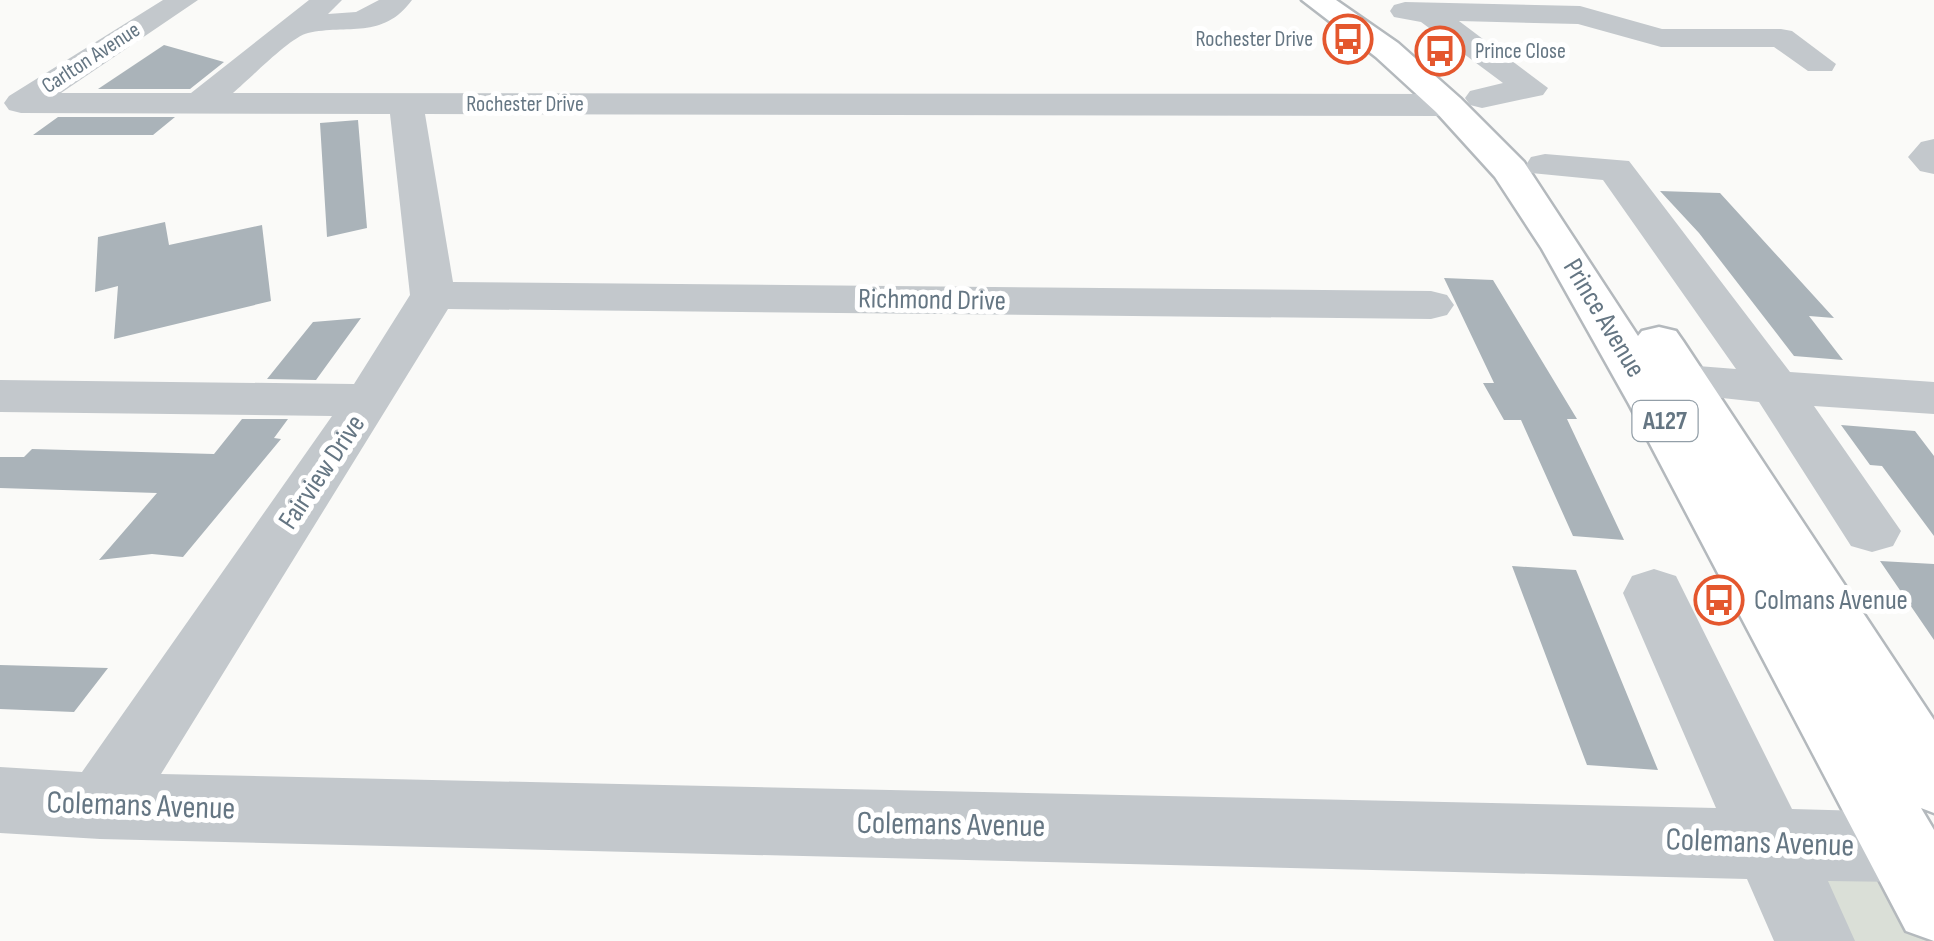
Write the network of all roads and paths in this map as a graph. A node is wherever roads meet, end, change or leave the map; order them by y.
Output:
1 (183, 0) edge
2 (326, 0) edge
3 (397, 0) edge
4 (1317, 0) edge
5 (1456, 0) edge
6 (1480, 0) edge
7 (1378, 7) edge
8 (299, 24) junction
9 (1820, 64) dead end
10 (1465, 101) junction
11 (201, 102) junction
12 (406, 103) junction
13 (11, 110) edge
14 (1934, 150) edge
15 (1934, 163) edge
16 (1545, 165) junction
17 (432, 295) junction
18 (1431, 305) dead end
19 (1685, 381) junction
20 (1776, 387) junction
21 (0, 396) edge
22 (1934, 398) edge
23 (369, 400) junction
24 (1872, 531) dead end
25 (1654, 593) dead end
26 (1934, 781) edge
27 (0, 800) edge
28 (100, 806) junction
29 (1769, 842) junction
30 (1918, 875) edge
31 (1815, 941) edge

1 - 13 street, Carlton Avenue
2 - 8 street
3 - 8 street
4 - 10 highway, Prince Avenue / A127
5 - 6 street
7 - 9 street
7 - 10 highway, Prince Avenue / A127
8 - 11 street
10 - 12 street, Rochester Drive
10 - 16 highway, Prince Avenue / A127
10 - 30 highway, Prince Avenue / A127
11 - 12 street, Rochester Drive
11 - 13 street, Rochester Drive
12 - 17 street
14 - 15 street
16 - 19 highway, Prince Avenue / A127
16 - 20 street
17 - 18 street, Richmond Drive
17 - 23 street, Fairview Drive
19 - 20 street
19 - 26 highway, Prince Avenue / A127
20 - 22 street
20 - 24 street
21 - 23 street
23 - 28 street, Fairview Drive
25 - 29 street
27 - 28 street, Colemans Avenue
28 - 29 street, Colemans Avenue
29 - 30 street, Colemans Avenue
29 - 31 street

